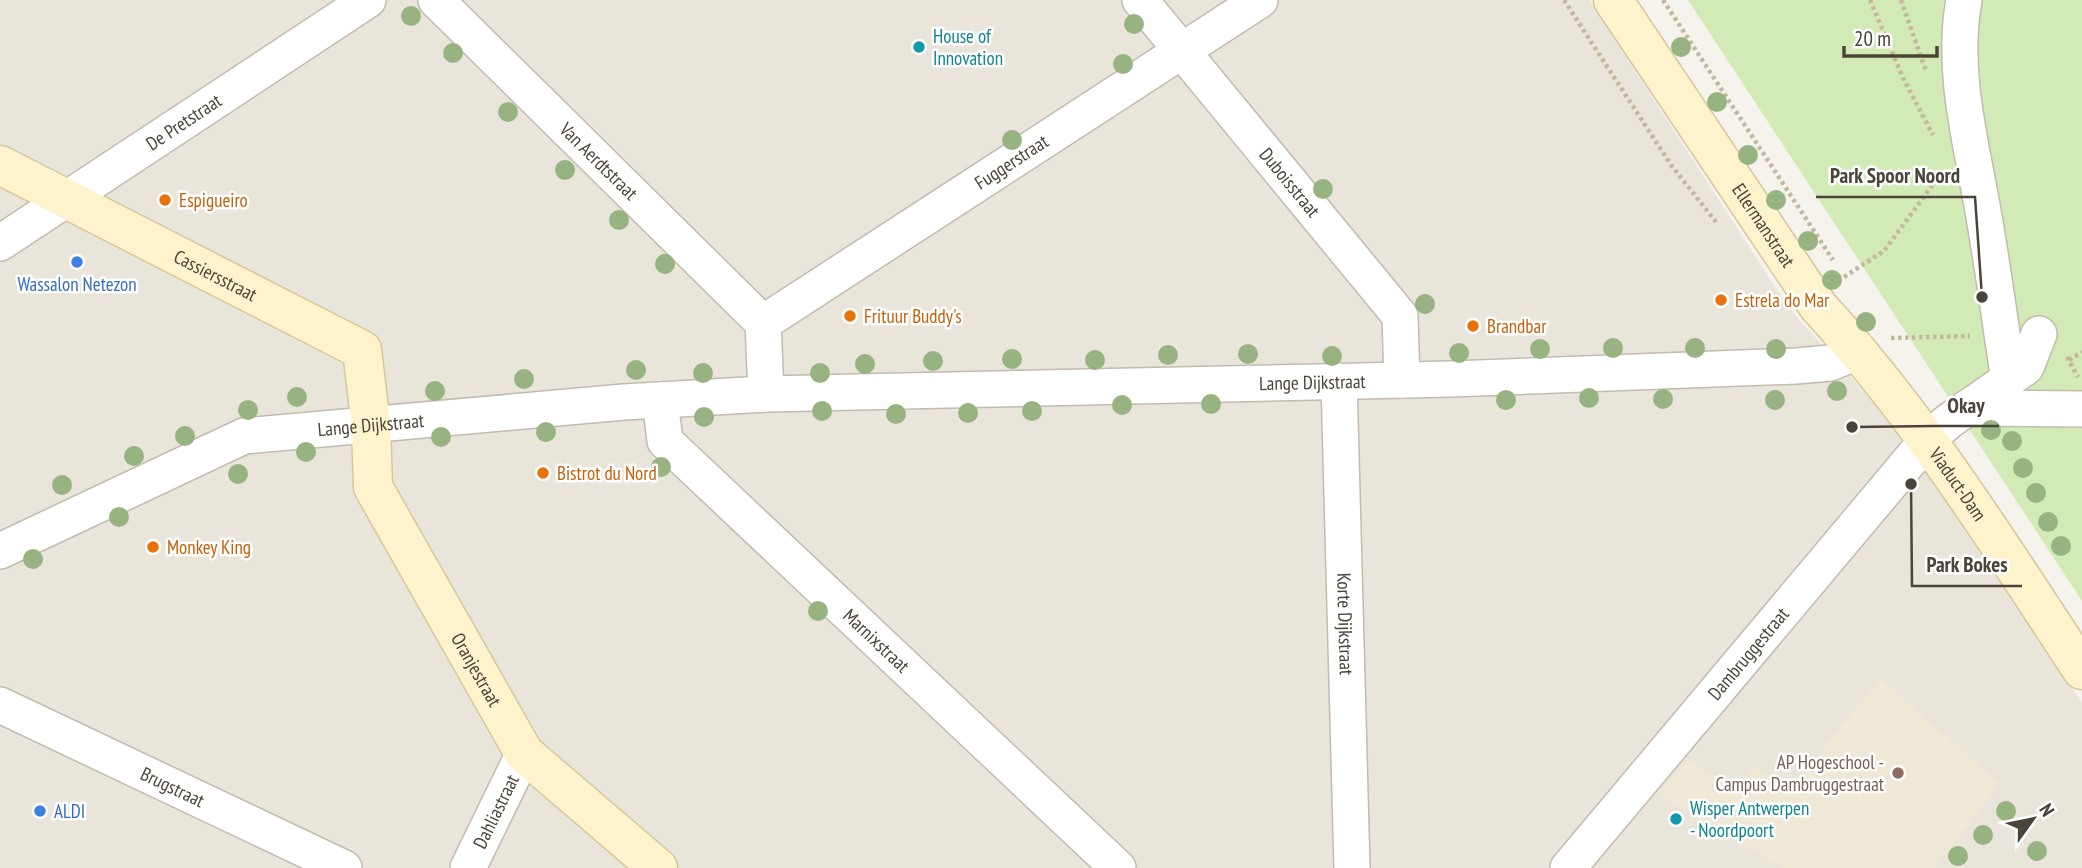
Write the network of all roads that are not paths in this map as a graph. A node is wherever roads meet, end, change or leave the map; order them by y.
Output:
1 (368, 0) edge
2 (436, 0) edge
3 (1140, 0) edge
4 (1260, 0) edge
5 (1613, 0) edge
6 (1964, 0) edge
7 (1182, 50) junction
8 (0, 165) edge
9 (67, 199) junction
10 (0, 243) edge
11 (763, 323) junction
12 (2039, 334) dead end
13 (1859, 351) junction
14 (1402, 380) junction
15 (2008, 380) junction
16 (1339, 382) junction
17 (766, 394) junction
18 (660, 400) junction
19 (1967, 408) junction
20 (2082, 409) edge
21 (371, 426) junction
22 (1928, 439) junction
23 (0, 551) edge
24 (2082, 670) edge
25 (0, 705) edge
26 (524, 753) junction
27 (344, 868) edge
28 (468, 868) edge
29 (658, 868) edge
30 (1118, 868) edge
31 (1352, 868) edge
32 (1568, 868) edge

1 - 9 street, De Pretstraat
2 - 11 street, Van Aerdtstraat
3 - 7 street, Duboisstraat
4 - 7 street, Fuggerstraat
5 - 13 street, Ellermanstraat
6 - 15 street
7 - 11 street, Fuggerstraat
7 - 14 street, Duboisstraat
8 - 9 street, Cassiersstraat
9 - 10 street, De Pretstraat
9 - 21 street, Cassiersstraat
11 - 17 street
12 - 15 street, Dambruggestraat
13 - 14 street, Lange Dijkstraat
13 - 22 street, Ellermanstraat
14 - 16 street, Lange Dijkstraat
15 - 19 street, Dambruggestraat
16 - 17 street, Lange Dijkstraat
16 - 31 street, Korte Dijkstraat
17 - 18 street, Lange Dijkstraat
18 - 21 street, Lange Dijkstraat
18 - 30 street, Marnixstraat
19 - 20 street
19 - 22 street, Dambruggestraat
21 - 23 street, Lange Dijkstraat
21 - 26 street, Oranjestraat
22 - 24 street, Viaduct-Dam
22 - 32 street, Dambruggestraat
25 - 27 street, Brugstraat
26 - 28 street, Dahliastraat
26 - 29 street, Oranjestraat

